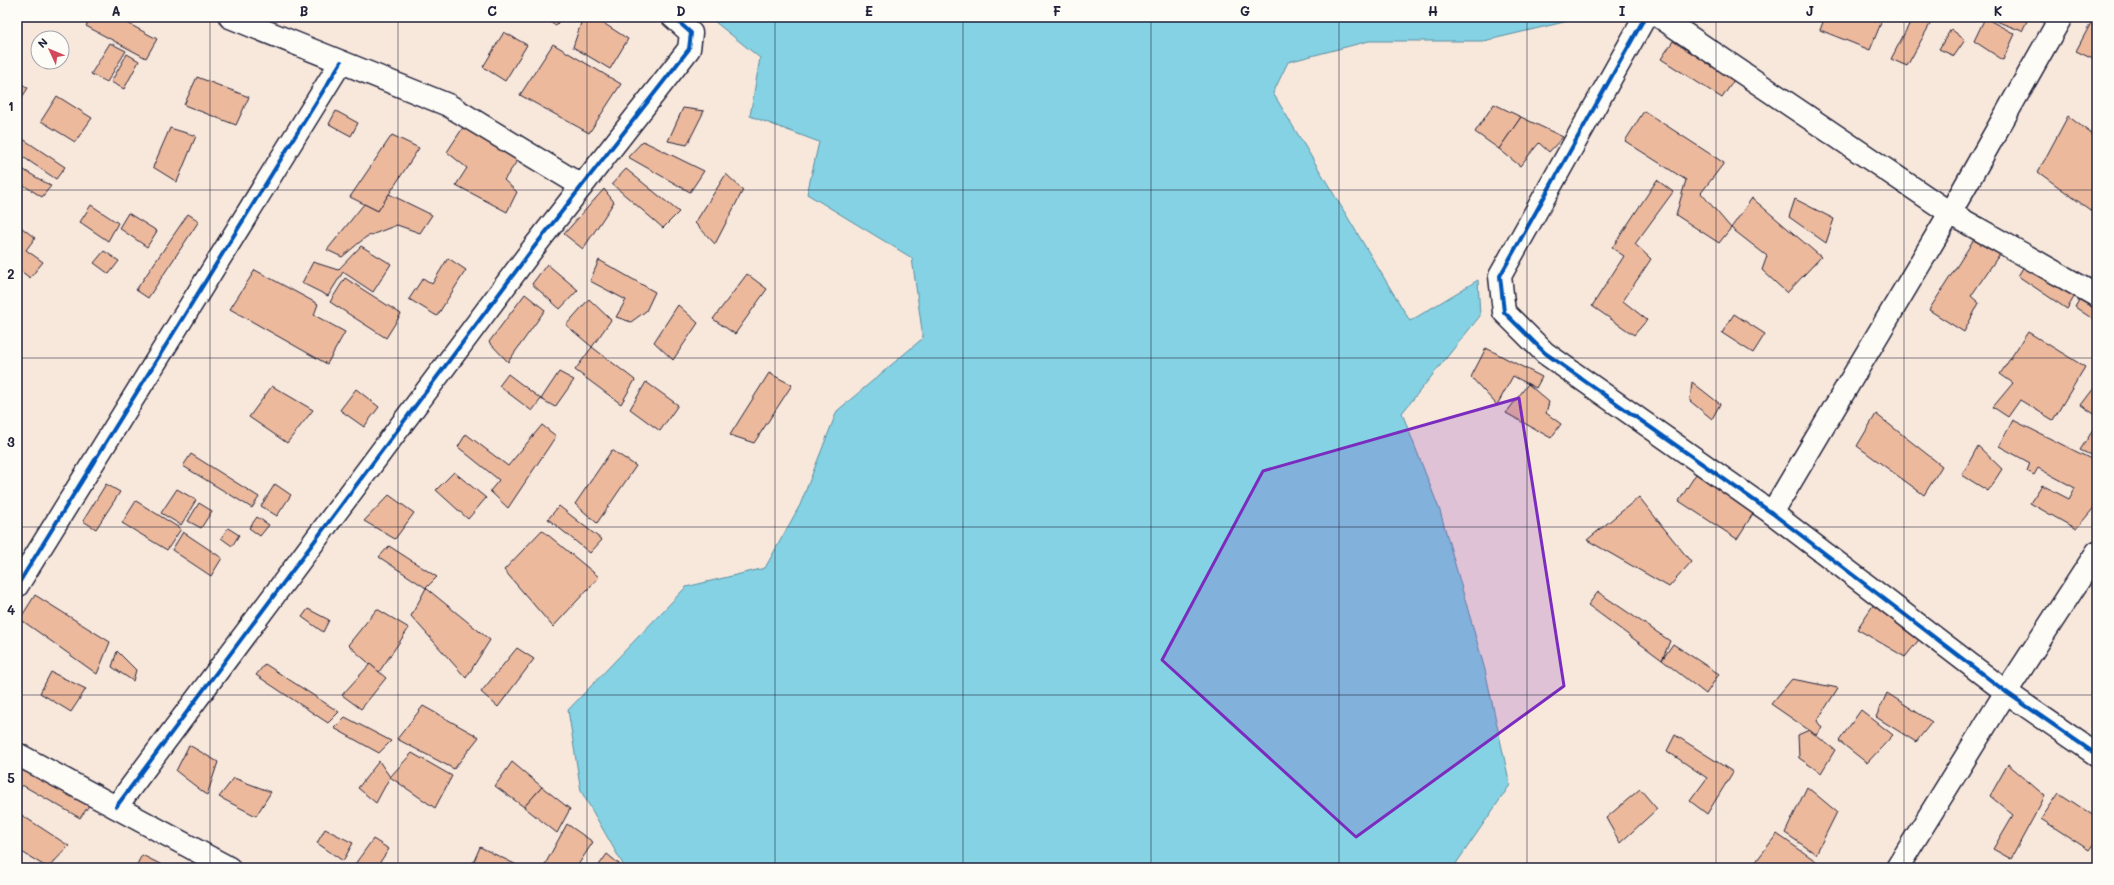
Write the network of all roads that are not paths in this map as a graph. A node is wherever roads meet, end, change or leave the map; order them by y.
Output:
1 (230, 17) edge
2 (673, 17) edge
3 (1645, 17) edge
4 (1660, 17) edge
5 (2061, 17) edge
6 (341, 62) junction
7 (582, 186) junction
8 (1950, 213) junction
9 (2097, 296) edge
10 (1772, 513) junction
11 (2097, 552) edge
12 (17, 586) edge
13 (2006, 692) junction
14 (17, 754) edge
15 (2097, 755) edge
16 (116, 807) junction
17 (229, 868) edge
18 (1897, 868) edge

1 - 6 street
2 - 7 street
3 - 10 street
4 - 8 street
5 - 8 street
6 - 7 street
6 - 12 street
7 - 16 street
8 - 9 street
8 - 10 street
10 - 13 street
11 - 13 street
13 - 15 street
13 - 18 street
14 - 16 street
16 - 17 street

